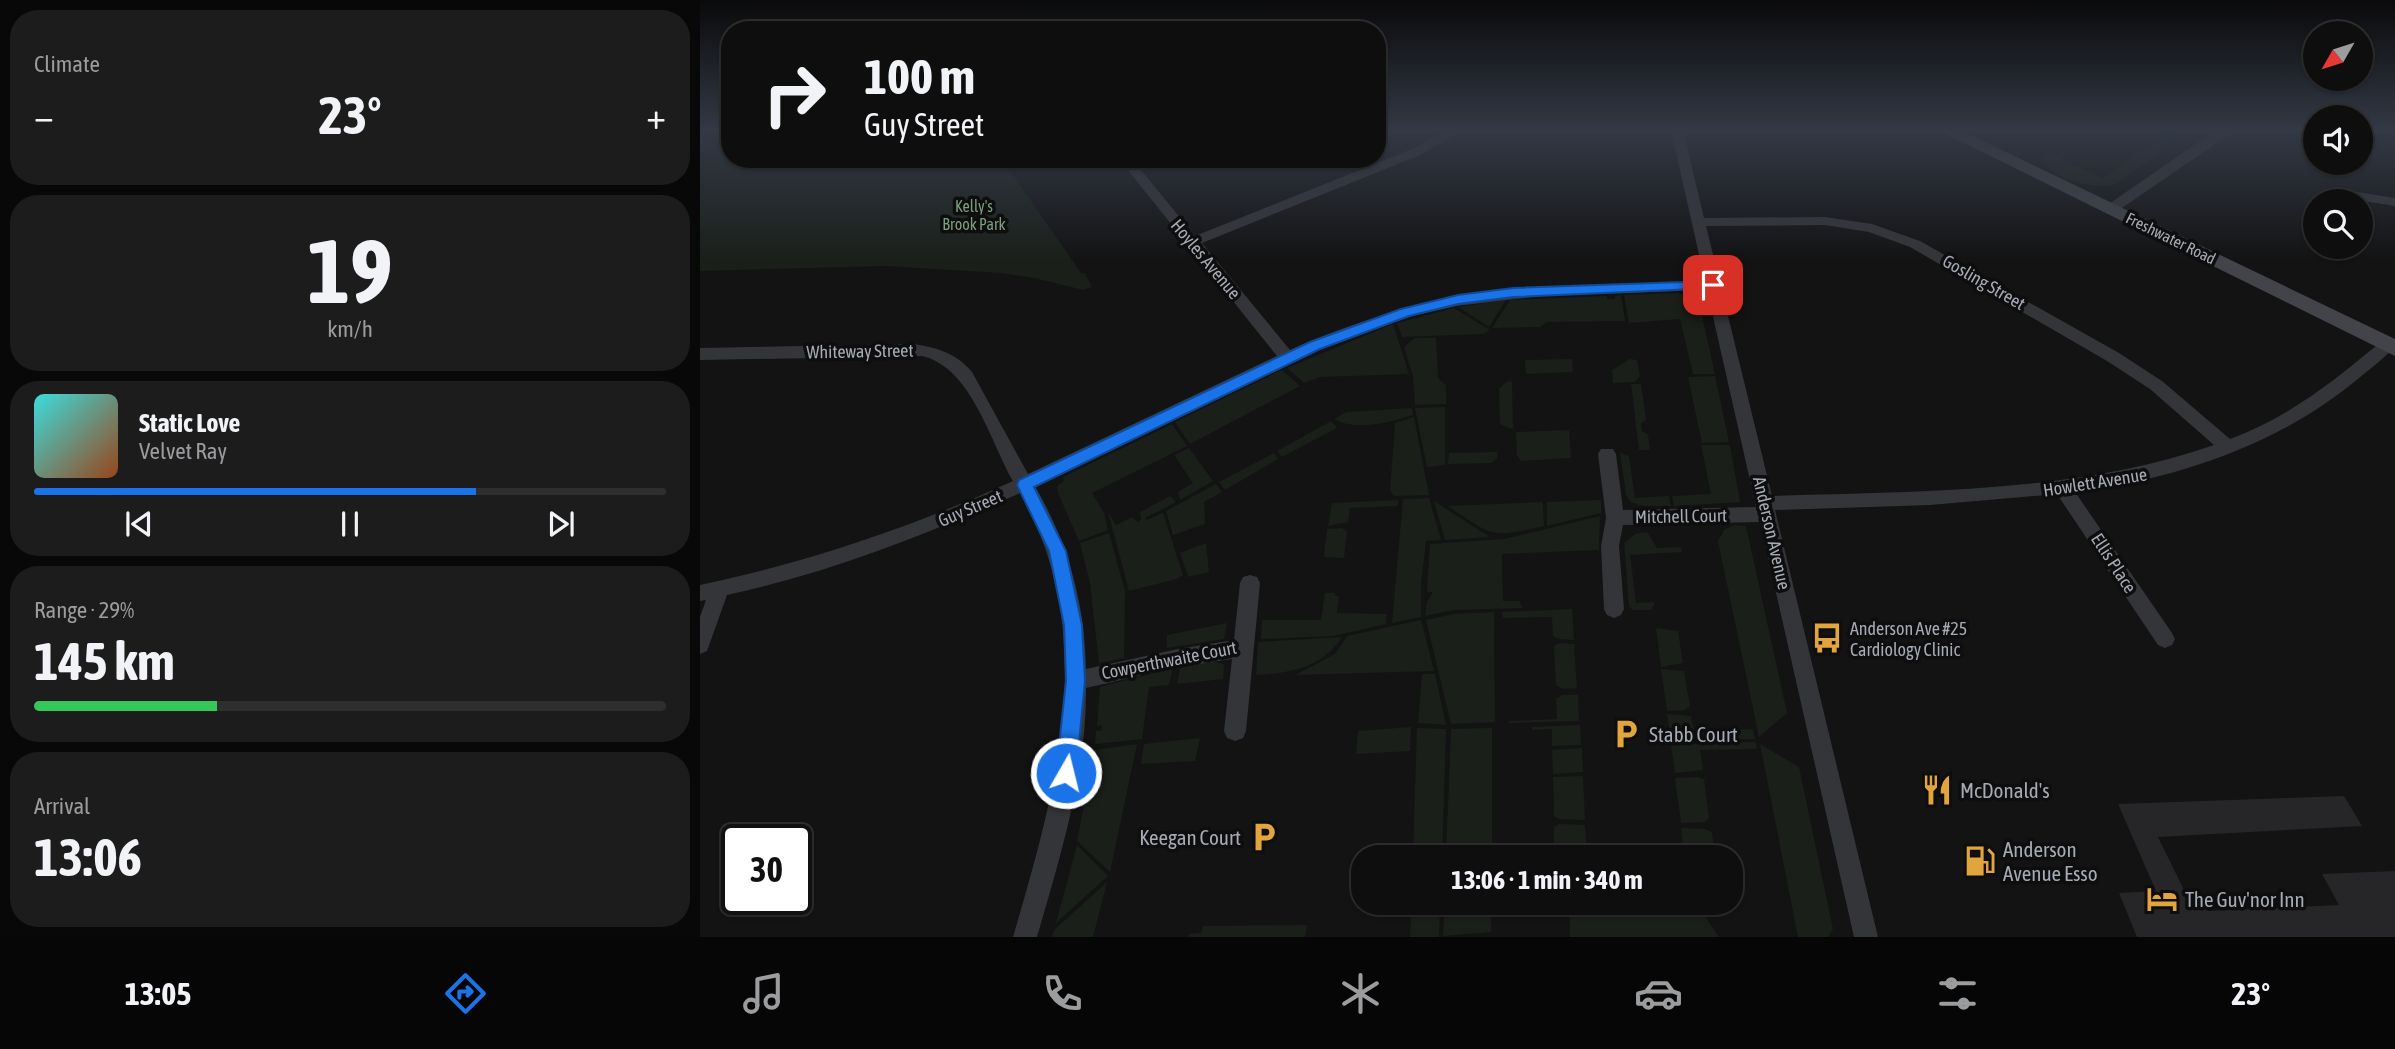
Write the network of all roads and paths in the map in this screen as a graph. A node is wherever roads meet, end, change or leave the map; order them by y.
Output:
1 (1137, 174) edge
2 (1362, 174) edge
3 (1688, 174) edge
4 (2037, 174) edge
5 (2161, 174) edge
6 (2373, 198) edge
7 (2395, 202) edge
8 (2111, 209) junction
9 (1700, 222) junction
10 (1192, 242) junction
11 (1713, 285) junction
12 (2392, 346) edge
13 (700, 354) edge
14 (1288, 358) junction
15 (2229, 448) junction
16 (1607, 454) dead end
17 (1025, 485) junction
18 (2062, 488) junction
19 (1767, 509) junction
20 (1615, 518) junction
21 (1250, 583) dead end
22 (710, 591) edge
23 (1614, 610) dead end
24 (2165, 639) dead end
25 (700, 645) edge
26 (1244, 648) junction
27 (1076, 681) junction
28 (1235, 731) dead end
29 (1025, 937) edge
30 (1866, 937) edge

1 - 10 street, Hoyles Avenue
2 - 10 street
3 - 9 street, Anderson Avenue
4 - 8 main road, Freshwater Road
5 - 8 street
6 - 7 street
8 - 12 main road, Freshwater Road
9 - 11 street, Anderson Avenue
9 - 15 street, Gosling Street
10 - 14 street, Hoyles Avenue
11 - 14 street, Guy Street
11 - 19 street, Anderson Avenue
12 - 15 street, Howlett Avenue
13 - 17 street, Whiteway Street
14 - 17 street, Guy Street
15 - 18 street, Howlett Avenue
16 - 20 street, Mitchell Court
17 - 22 street, Guy Street
17 - 27 street, Whiteway Street
18 - 19 street, Howlett Avenue
18 - 24 street, Ellis Place
19 - 20 street, Mitchell Court
19 - 30 street, Anderson Avenue
20 - 23 street
21 - 26 street, Cowperthwaite Court
22 - 25 street
26 - 27 street, Cowperthwaite Court
26 - 28 street
27 - 29 street, Whiteway Street

